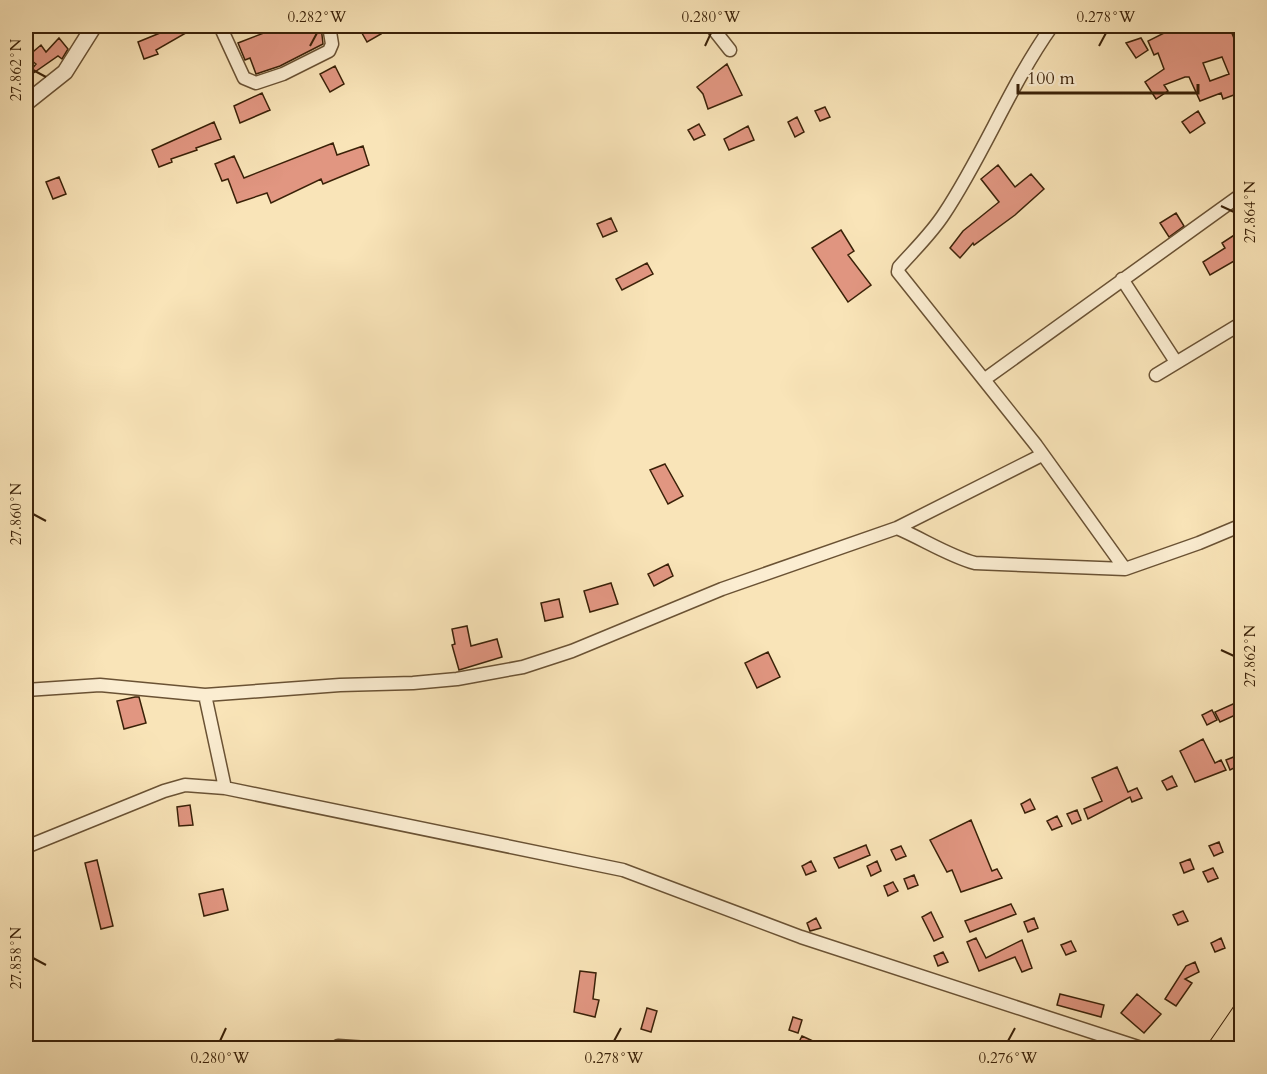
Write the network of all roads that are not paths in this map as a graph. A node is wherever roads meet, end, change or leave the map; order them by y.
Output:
1 (94, 26) edge
2 (219, 26) edge
3 (329, 26) edge
4 (711, 26) edge
5 (1052, 26) edge
6 (730, 50) dead end
7 (26, 103) edge
8 (1242, 194) edge
9 (1122, 279) junction
10 (1242, 323) edge
11 (1176, 362) junction
12 (1156, 375) dead end
13 (986, 379) junction
14 (1042, 455) junction
15 (1242, 525) edge
16 (897, 528) junction
17 (1125, 569) junction
18 (26, 690) edge
19 (205, 694) junction
20 (225, 788) junction
21 (26, 847) edge
22 (1242, 1013) edge
23 (1242, 1043) edge
24 (338, 1046) dead end
25 (368, 1048) edge
26 (1141, 1048) edge
27 (1218, 1048) edge
28 (1238, 1048) edge

1 - 7 street
2 - 3 street
4 - 6 street
5 - 13 street
8 - 9 street
9 - 11 street
9 - 13 street
10 - 11 street
11 - 12 street
13 - 14 street
14 - 16 street
14 - 17 street
15 - 17 street
16 - 17 street
16 - 19 street
18 - 19 street
19 - 20 street
20 - 21 street
20 - 26 street
22 - 27 main road
23 - 28 main road
24 - 25 street

